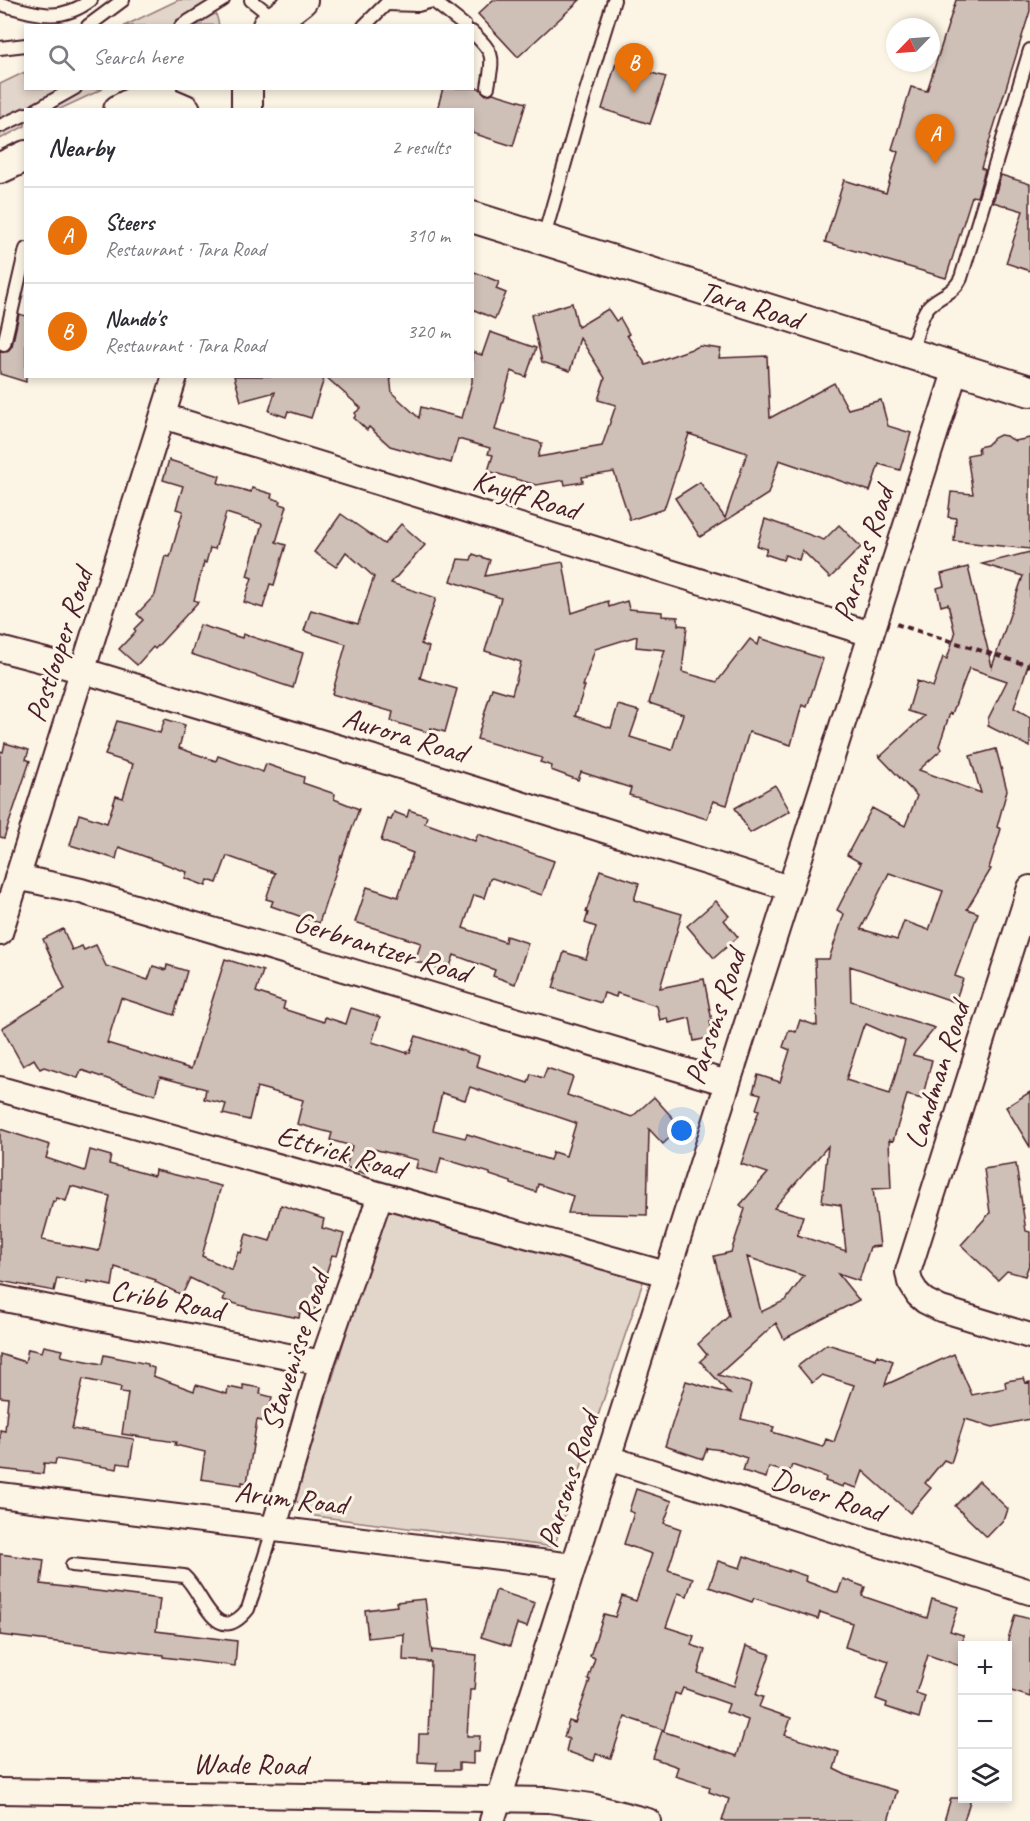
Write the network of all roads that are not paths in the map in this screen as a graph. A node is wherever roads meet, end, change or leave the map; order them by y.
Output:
1 (91, 0) edge
2 (123, 0) edge
3 (223, 0) edge
4 (251, 0) edge
5 (302, 0) edge
6 (434, 0) edge
7 (614, 0) edge
8 (388, 2) edge
9 (0, 4) edge
10 (91, 24) edge
11 (184, 24) edge
12 (277, 24) edge
13 (366, 24) edge
14 (463, 24) edge
15 (474, 34) edge
16 (24, 45) edge
17 (0, 48) edge
18 (1030, 50) edge
19 (488, 87) dead end
20 (71, 90) edge
21 (247, 90) edge
22 (155, 92) edge
23 (40, 108) edge
24 (123, 108) edge
25 (182, 108) edge
26 (246, 108) edge
27 (24, 115) edge
28 (0, 126) edge
29 (24, 157) edge
30 (0, 168) edge
31 (474, 217) edge
32 (543, 240) junction
33 (24, 258) edge
34 (4, 344) dead end
35 (911, 355) junction
36 (956, 369) junction
37 (175, 378) edge
38 (1030, 392) edge
39 (163, 416) junction
40 (873, 626) junction
41 (0, 649) edge
42 (84, 671) junction
43 (17, 877) junction
44 (789, 888) junction
45 (1030, 888) edge
46 (0, 933) edge
47 (727, 1083) junction
48 (0, 1089) edge
49 (380, 1196) junction
50 (666, 1274) junction
51 (0, 1298) edge
52 (1030, 1336) edge
53 (322, 1363) junction
54 (608, 1458) junction
55 (0, 1495) edge
56 (274, 1527) junction
57 (72, 1565) dead end
58 (573, 1566) junction
59 (1030, 1592) edge
60 (0, 1791) edge
61 (495, 1810) edge
62 (648, 1821) edge

1 - 9 lane
2 - 10 lane
3 - 11 lane
4 - 12 lane
5 - 12 street
6 - 8 lane
6 - 14 lane
7 - 32 lane
8 - 13 lane
15 - 19 lane
16 - 17 lane
18 - 35 lane
20 - 23 lane
21 - 26 street
22 - 24 street
22 - 25 street
27 - 28 lane
29 - 30 street
31 - 32 street, Tara Road
32 - 35 street, Tara Road
33 - 34 lane
35 - 36 street, Tara Road
36 - 38 street, Tara Road
36 - 40 street, Parsons Road
37 - 39 street, Postlooper Road
39 - 40 street, Knyff Road
39 - 42 street, Postlooper Road
40 - 44 street, Parsons Road
41 - 42 street, Aurora Road
42 - 43 street, Postlooper Road
42 - 44 street, Aurora Road
43 - 46 street, Postlooper Road
43 - 47 street, Gerbrantzer Road
44 - 47 street, Parsons Road
45 - 52 street, Landman Road
47 - 50 street, Parsons Road
48 - 49 street, Ettrick Road
49 - 50 street, Ettrick Road
49 - 53 street, Stavenisse Road
50 - 54 street, Parsons Road
51 - 53 street, Cribb Road
53 - 56 street, Stavenisse Road
54 - 58 street, Parsons Road
54 - 59 street, Dover Road
55 - 56 street, Arum Road
56 - 57 lane
56 - 58 street, Arum Road
58 - 61 street, Parsons Road
60 - 61 street, Wade Road
61 - 62 street, Wade Road

